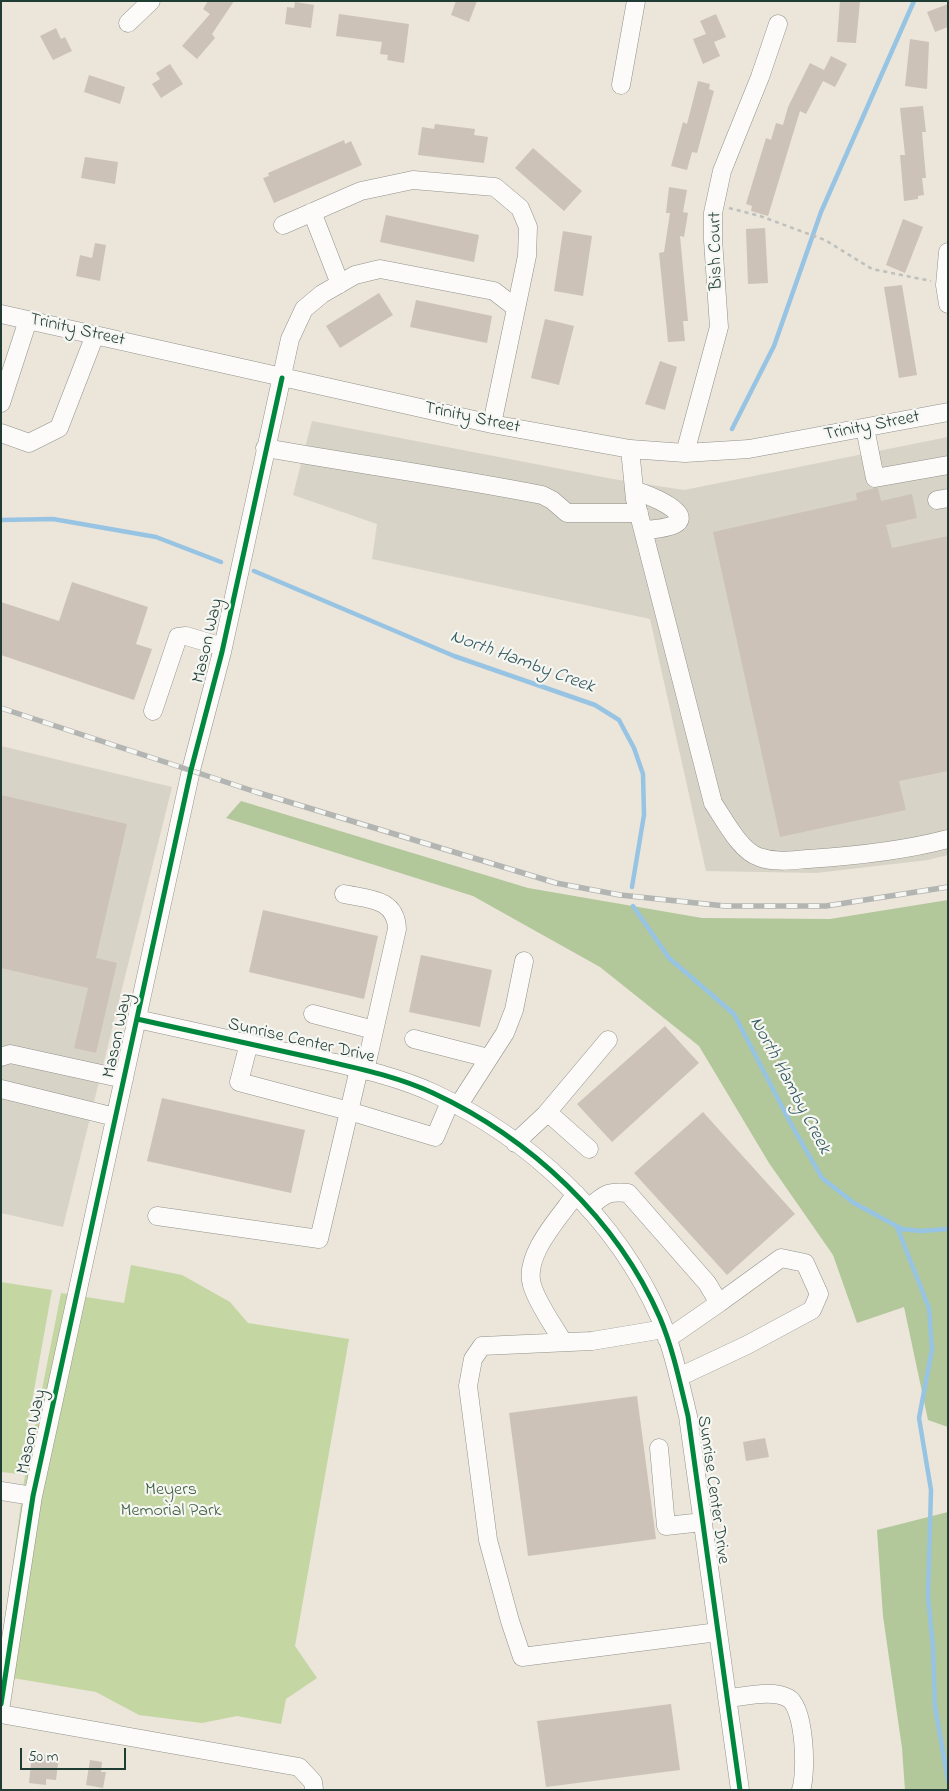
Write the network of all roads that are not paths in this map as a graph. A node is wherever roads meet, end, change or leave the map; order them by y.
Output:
1 (151, 1) edge
2 (636, 1) edge
3 (128, 23) dead end
4 (778, 24) dead end
5 (621, 85) dead end
6 (312, 212) junction
7 (283, 225) dead end
8 (948, 252) edge
9 (340, 284) junction
10 (948, 304) edge
11 (516, 308) junction
12 (1, 314) edge
13 (28, 320) junction
14 (94, 335) junction
15 (282, 378) junction
16 (1, 403) edge
17 (948, 412) edge
18 (492, 424) junction
19 (865, 428) junction
20 (1, 433) edge
21 (265, 448) junction
22 (630, 449) junction
23 (685, 453) junction
24 (948, 465) edge
25 (634, 490) junction
26 (641, 522) junction
27 (223, 647) junction
28 (153, 712) dead end
29 (948, 839) edge
30 (344, 894) dead end
31 (524, 961) dead end
32 (313, 1014) dead end
33 (136, 1019) junction
34 (374, 1030) junction
35 (414, 1039) dead end
36 (608, 1040) dead end
37 (249, 1043) junction
38 (1, 1057) edge
39 (488, 1058) junction
40 (362, 1070) junction
41 (124, 1079) junction
42 (1, 1089) edge
43 (454, 1104) junction
44 (350, 1111) junction
45 (546, 1115) junction
46 (115, 1117) junction
47 (515, 1143) junction
48 (589, 1149) dead end
49 (576, 1194) junction
50 (589, 1208) junction
51 (157, 1216) dead end
52 (719, 1303) junction
53 (666, 1334) junction
54 (563, 1342) junction
55 (679, 1377) junction
56 (659, 1448) dead end
57 (1, 1491) edge
58 (33, 1496) junction
59 (703, 1522) junction
60 (718, 1632) junction
61 (727, 1698) junction
62 (1, 1704) edge
63 (1, 1714) edge
64 (313, 1786) edge
65 (740, 1790) edge
66 (801, 1790) edge

1 - 3 street
2 - 5 street
4 - 23 street, Bish Court
6 - 7 street
6 - 9 street
6 - 11 street
8 - 10 street
9 - 11 street, Mason Way
9 - 15 street, Mason Way
11 - 18 street
12 - 13 street, Trinity Street
13 - 14 street, Trinity Street
13 - 16 street
14 - 15 street, Trinity Street
14 - 20 street
15 - 18 street, Trinity Street
15 - 21 street, Mason Way
17 - 19 street, Trinity Street
18 - 22 street, Trinity Street
19 - 23 street, Trinity Street
19 - 24 street
21 - 26 street
21 - 27 street, Mason Way
22 - 23 street, Trinity Street
22 - 25 street
25 - 26 street
25 - 26 street
26 - 29 street
27 - 28 street
27 - 33 street, Mason Way
30 - 34 street
31 - 39 street
32 - 34 street
33 - 37 street, Sunrise Center Drive
33 - 41 street, Mason Way
34 - 40 street
35 - 39 street
36 - 45 street
37 - 40 street, Sunrise Center Drive
37 - 44 street
38 - 41 street
39 - 43 street
40 - 43 street, Sunrise Center Drive
40 - 44 street
41 - 46 street, Mason Way
42 - 46 street
43 - 44 street
43 - 47 street, Sunrise Center Drive
44 - 51 street
45 - 47 street
45 - 48 street
46 - 58 street, Mason Way
47 - 49 street, Sunrise Center Drive
49 - 50 street, Sunrise Center Drive
49 - 54 street
50 - 52 street
50 - 53 street, Sunrise Center Drive
52 - 53 street
52 - 55 street
53 - 54 street
53 - 55 street, Sunrise Center Drive
54 - 60 street
55 - 59 street, Sunrise Center Drive
56 - 59 street
57 - 58 street
58 - 62 street, Mason Way
59 - 60 street, Sunrise Center Drive
60 - 61 street, Sunrise Center Drive
61 - 65 street, Sunrise Center Drive
61 - 66 street
63 - 64 street

